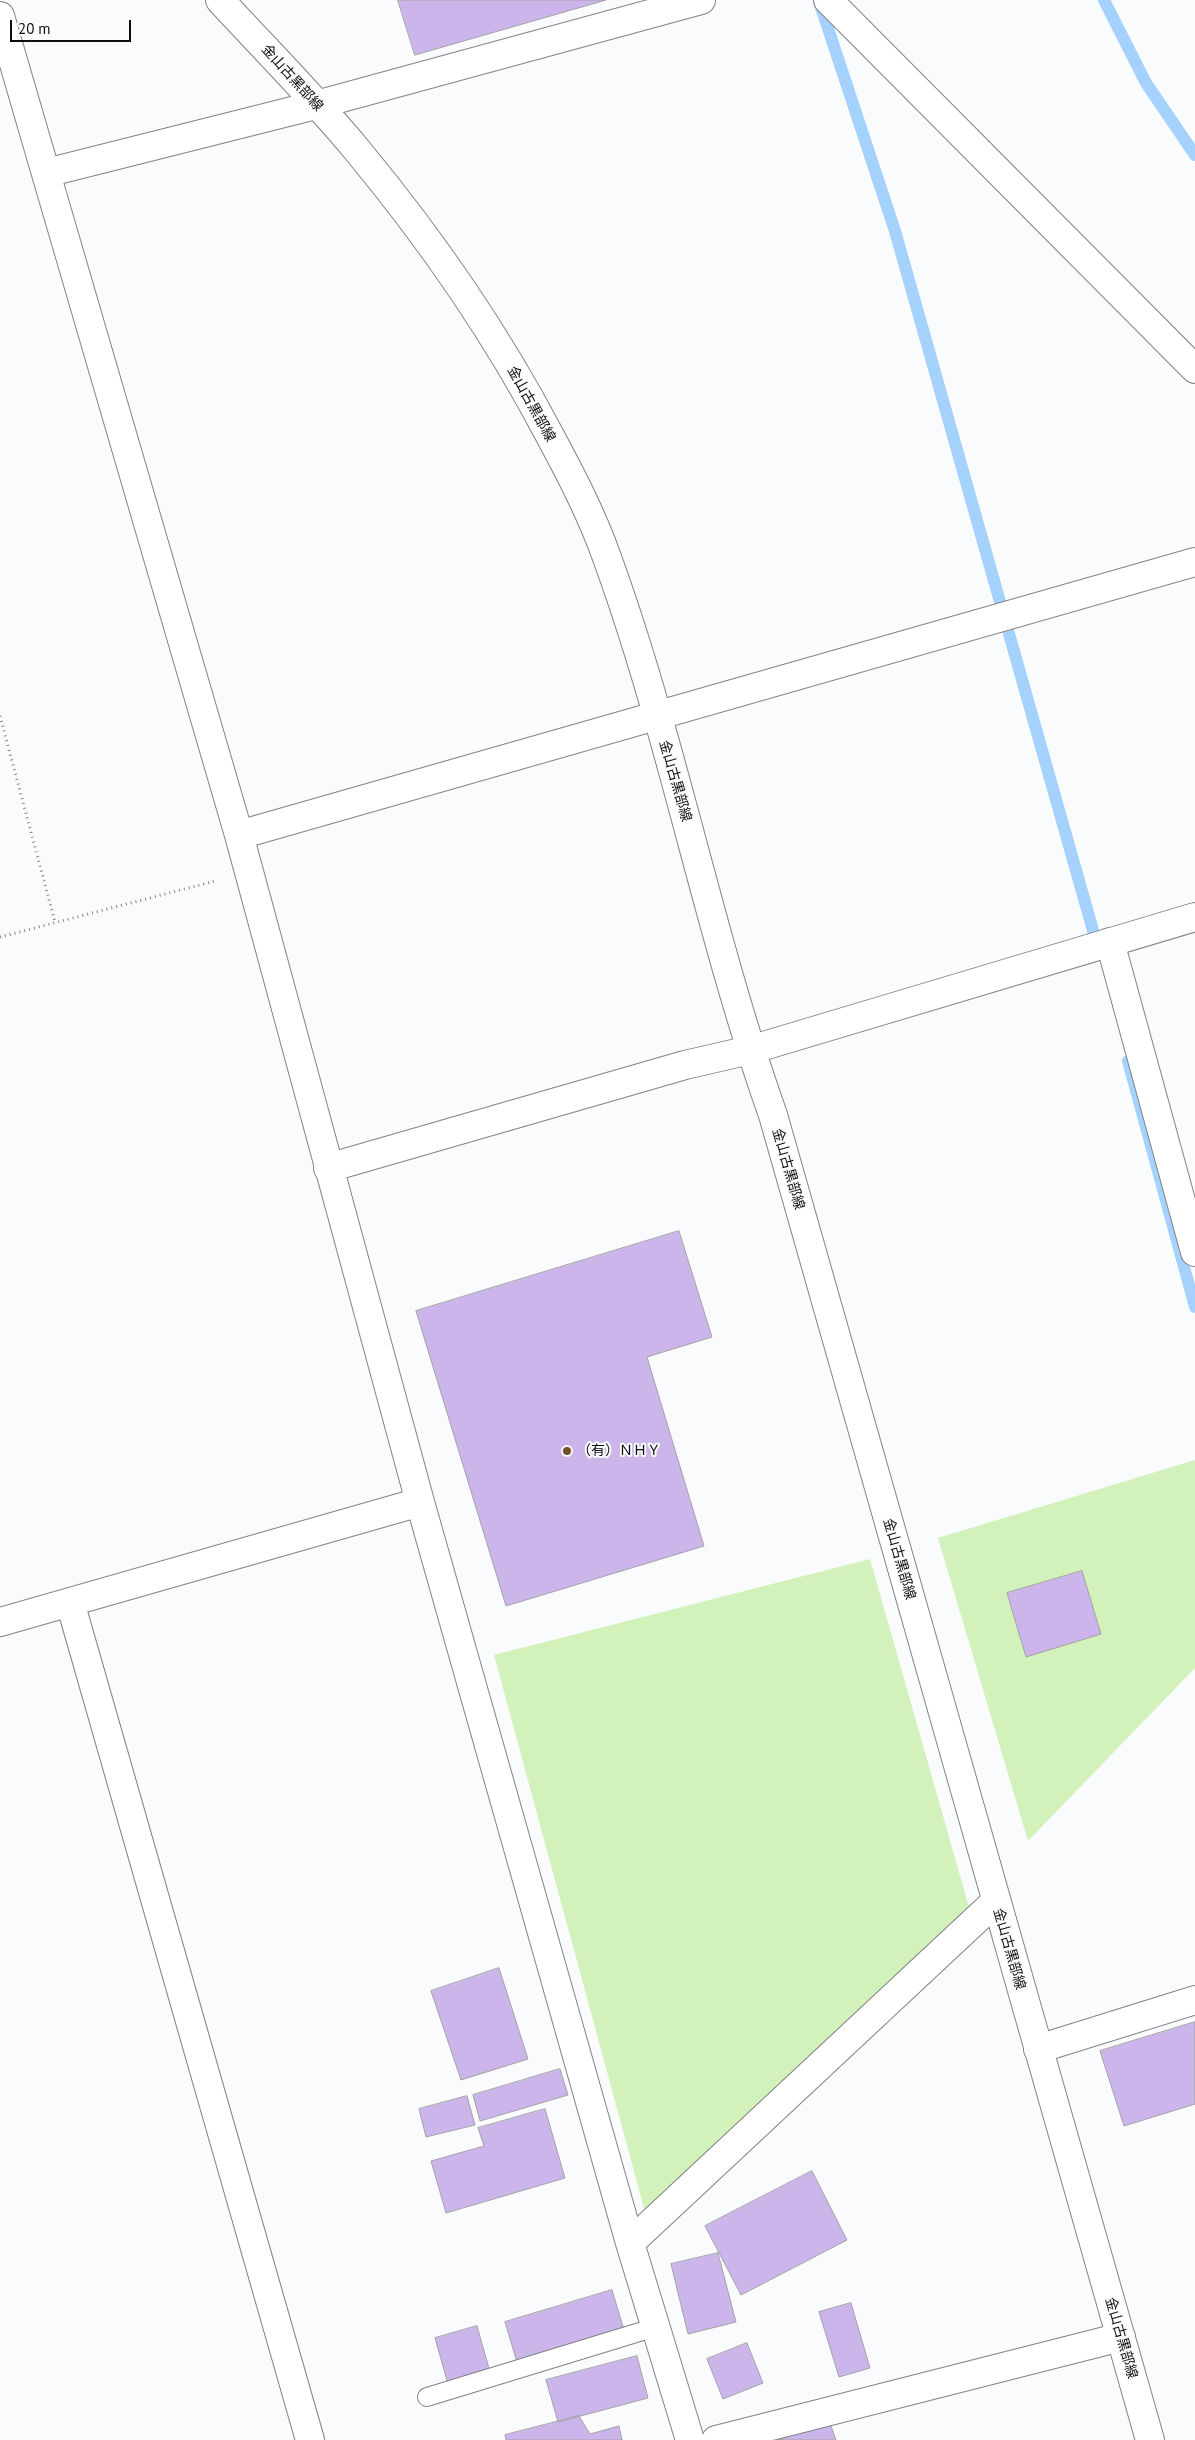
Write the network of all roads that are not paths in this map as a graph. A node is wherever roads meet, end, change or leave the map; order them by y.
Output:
1 (220, 0) edge
2 (701, 0) edge
3 (828, 0) edge
4 (0, 16) edge
5 (316, 105) junction
6 (46, 173) junction
7 (1195, 369) edge
8 (1195, 562) edge
9 (657, 716) junction
10 (239, 835) junction
11 (1195, 917) edge
12 (1110, 942) junction
13 (750, 1050) junction
14 (328, 1168) junction
15 (1195, 1252) edge
16 (420, 1502) junction
17 (70, 1602) junction
18 (0, 1622) edge
19 (996, 1902) junction
20 (1195, 2000) edge
21 (1038, 2049) junction
22 (630, 2242) junction
23 (656, 2327) junction
24 (1121, 2337) junction
25 (427, 2397) dead end
26 (310, 2440) edge
27 (690, 2440) edge
28 (716, 2440) edge
29 (1150, 2440) edge

1 - 5 street, 金山古黒部線
2 - 5 street
3 - 7 street
4 - 6 street
5 - 6 street
5 - 9 street, 金山古黒部線
6 - 10 street
8 - 9 street
9 - 10 street
9 - 13 street, 金山古黒部線
10 - 14 street
11 - 12 street
12 - 13 street
12 - 15 street
13 - 14 street
13 - 19 street, 金山古黒部線
14 - 16 street
16 - 17 street
16 - 22 street
17 - 18 street
17 - 26 street
19 - 21 street, 金山古黒部線
19 - 22 street
20 - 21 street
21 - 24 street, 金山古黒部線
22 - 23 street
23 - 25 lane
23 - 27 street
24 - 28 street
24 - 29 street, 金山古黒部線

